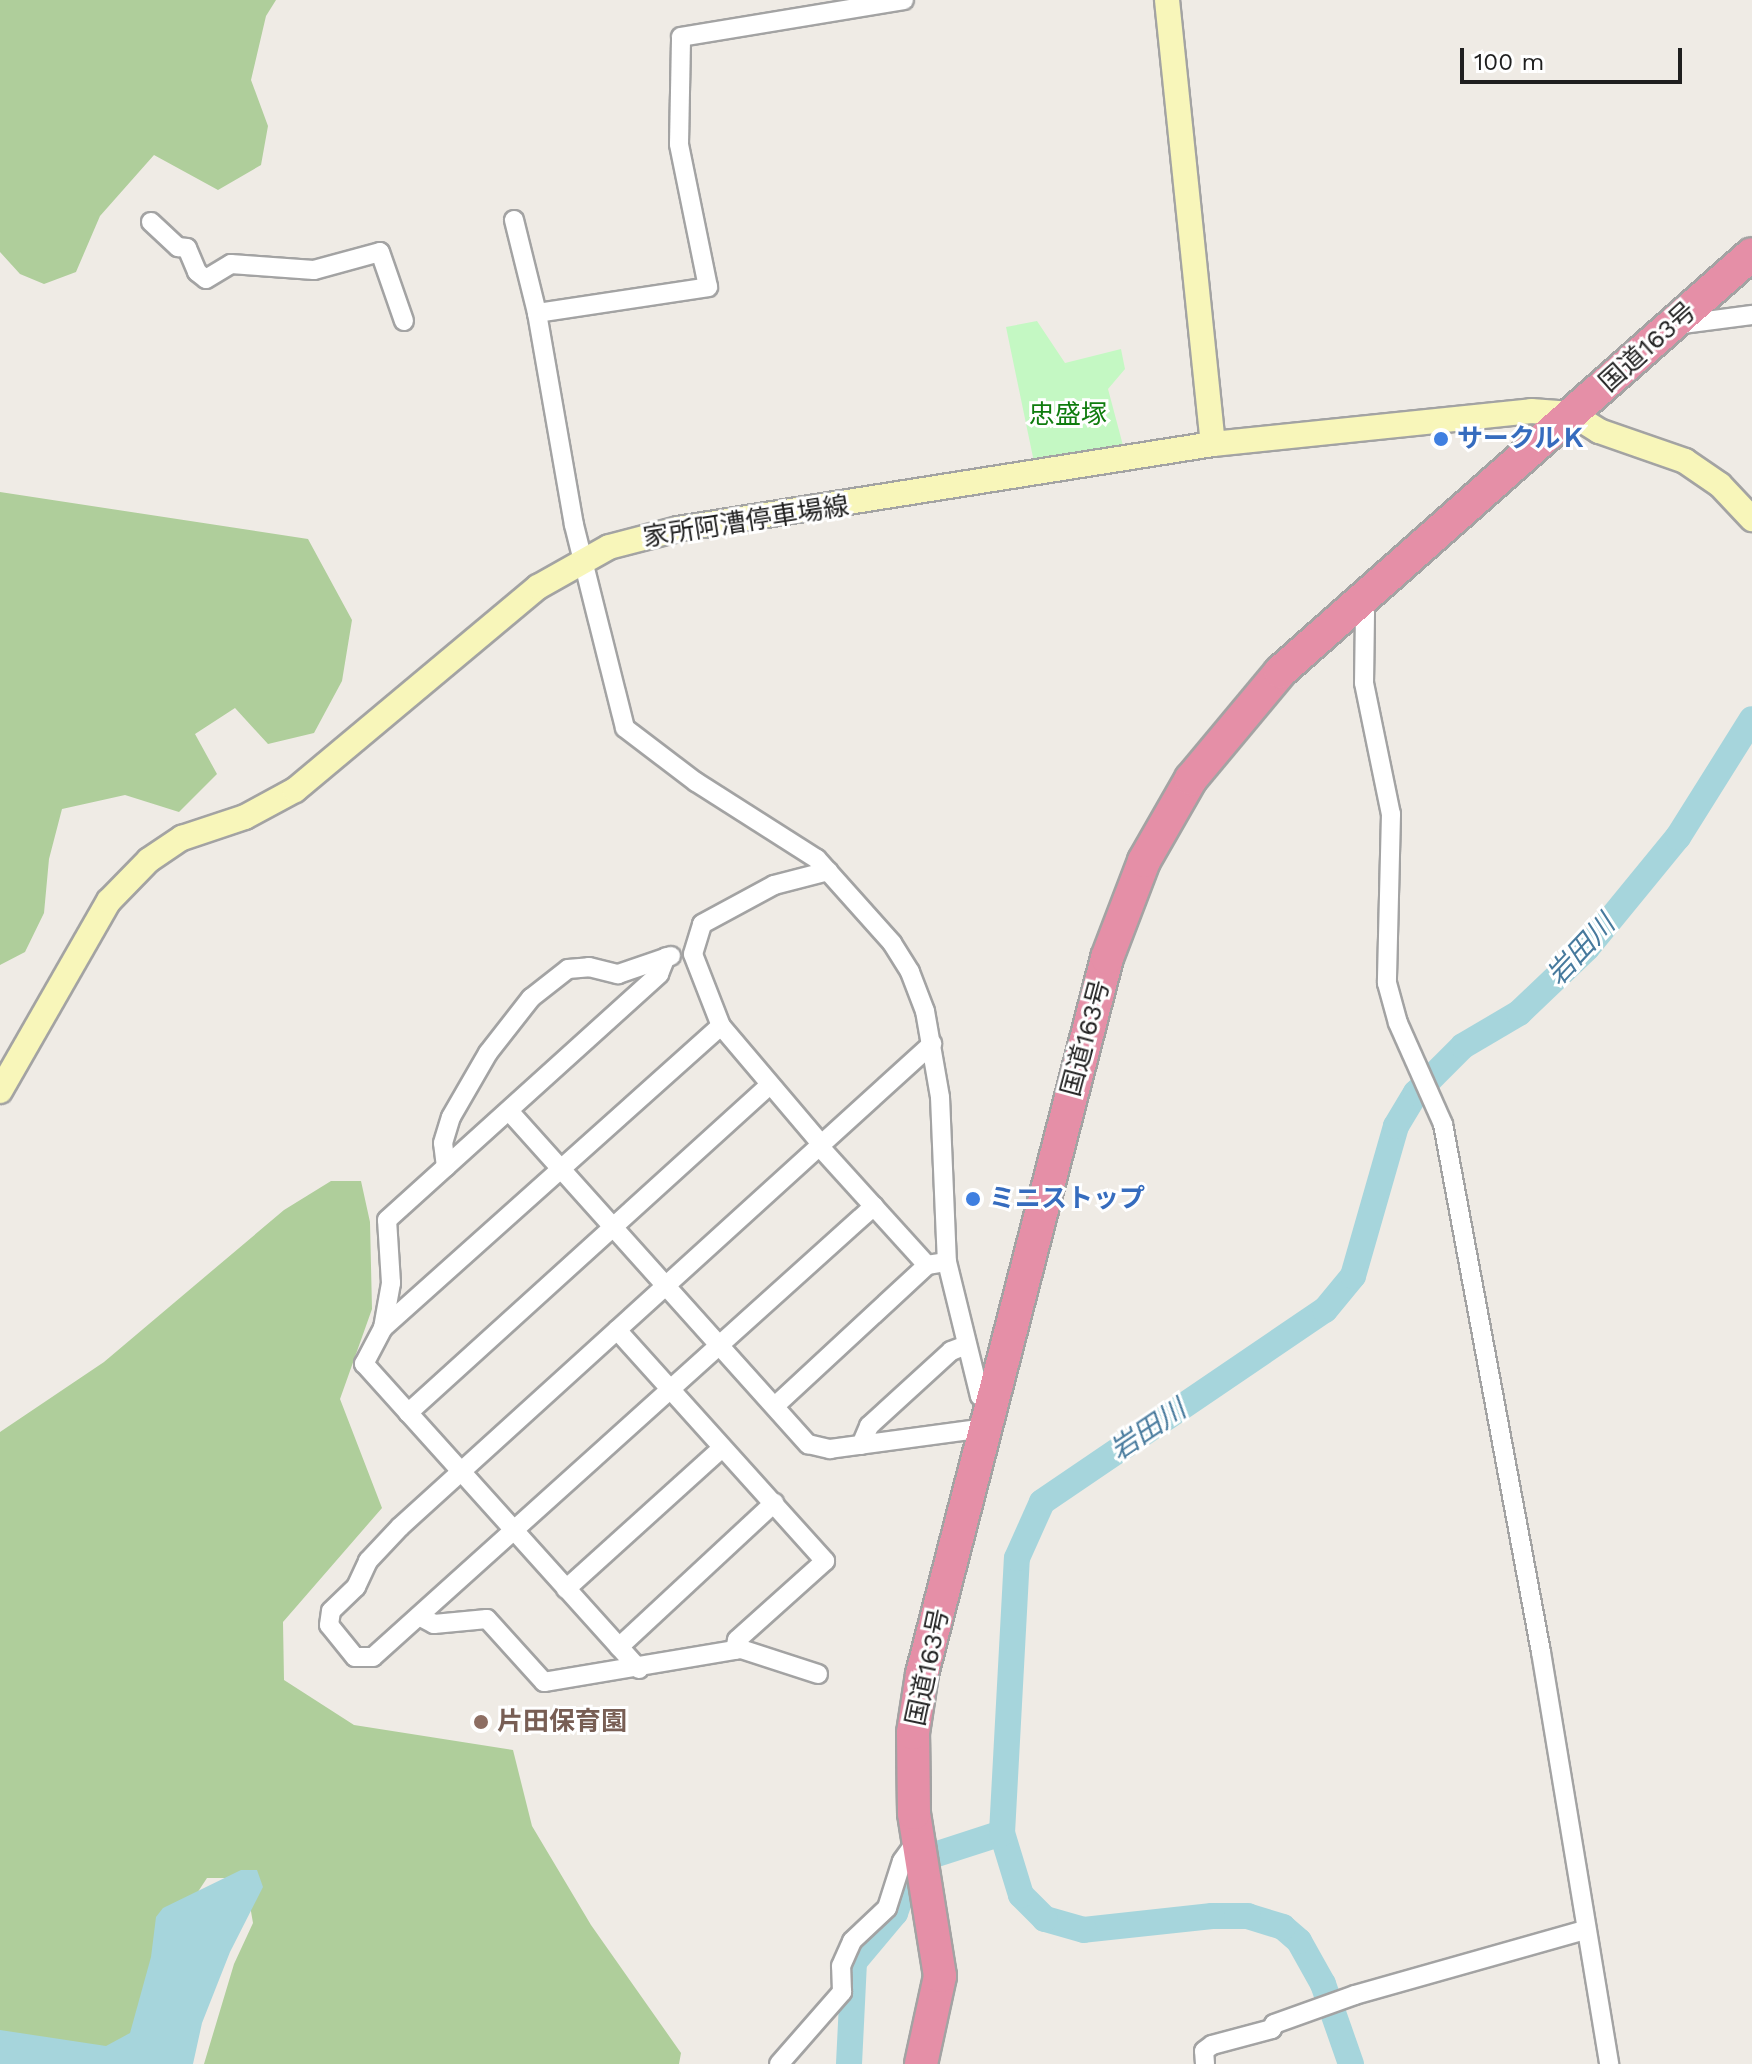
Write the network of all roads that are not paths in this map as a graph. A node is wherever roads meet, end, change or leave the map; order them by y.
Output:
1 (904, 0) edge
2 (1167, 0) edge
3 (514, 220) dead end
4 (151, 222) dead end
5 (1752, 254) edge
6 (537, 313) junction
7 (1752, 315) edge
8 (404, 321) dead end
9 (1671, 326) junction
10 (1572, 414) junction
11 (1213, 444) junction
12 (1752, 519) edge
13 (585, 557) junction
14 (1360, 604) junction
15 (828, 871) junction
16 (693, 954) junction
17 (666, 957) junction
18 (721, 1026) junction
19 (932, 1044) junction
20 (770, 1085) junction
21 (0, 1091) edge
22 (509, 1111) junction
23 (821, 1146) junction
24 (446, 1167) junction
25 (562, 1170) junction
26 (874, 1206) junction
27 (613, 1227) junction
28 (947, 1262) junction
29 (927, 1265) junction
30 (666, 1286) junction
31 (383, 1328) junction
32 (617, 1330) junction
33 (720, 1345) junction
34 (967, 1345) junction
35 (670, 1390) junction
36 (775, 1406) junction
37 (408, 1413) junction
38 (988, 1415) junction
39 (861, 1445) junction
40 (722, 1448) junction
41 (461, 1472) junction
42 (774, 1503) junction
43 (514, 1530) junction
44 (566, 1589) junction
45 (419, 1616) junction
46 (619, 1647) junction
47 (735, 1650) junction
48 (639, 1669) junction
49 (818, 1674) dead end
50 (919, 1859) junction
51 (1585, 1930) junction
52 (779, 2064) edge
53 (921, 2064) edge
54 (1205, 2064) edge
55 (1609, 2064) edge

1 - 6 street
2 - 11 main road
3 - 6 street
4 - 8 street
5 - 9 highway, 国道163号
6 - 13 street
7 - 9 street
9 - 10 highway, 国道163号
10 - 11 main road, 家所阿漕停車場線
10 - 12 main road
10 - 14 highway, 国道163号
11 - 13 main road, 家所阿漕停車場線
13 - 15 street
13 - 21 main road, 家所阿漕停車場線
14 - 38 highway, 国道163号
14 - 51 street
15 - 16 street
15 - 19 street
16 - 17 street
16 - 18 street
17 - 22 street
17 - 24 street
18 - 20 street
18 - 25 street
19 - 23 street
19 - 28 street
20 - 23 street
20 - 27 street
22 - 24 street
22 - 25 street
23 - 26 street
23 - 30 street
24 - 31 street
25 - 27 street
25 - 31 street
26 - 29 street
26 - 33 street
27 - 30 street
27 - 37 street
28 - 29 street
28 - 34 street
29 - 36 street
30 - 32 street
30 - 33 street
31 - 37 street
32 - 35 street
32 - 41 street
33 - 35 street
33 - 36 street
34 - 38 street
34 - 39 street
35 - 40 street
35 - 43 street
36 - 39 street
37 - 41 street
38 - 39 street
38 - 50 highway, 国道163号
40 - 42 street
40 - 44 street
41 - 43 street
41 - 45 street
42 - 46 street
42 - 47 street
43 - 44 street
43 - 45 street
44 - 46 street
45 - 48 street
46 - 48 street
47 - 48 street
47 - 49 street
50 - 52 street
50 - 53 highway, 国道163号
51 - 54 street
51 - 55 street

